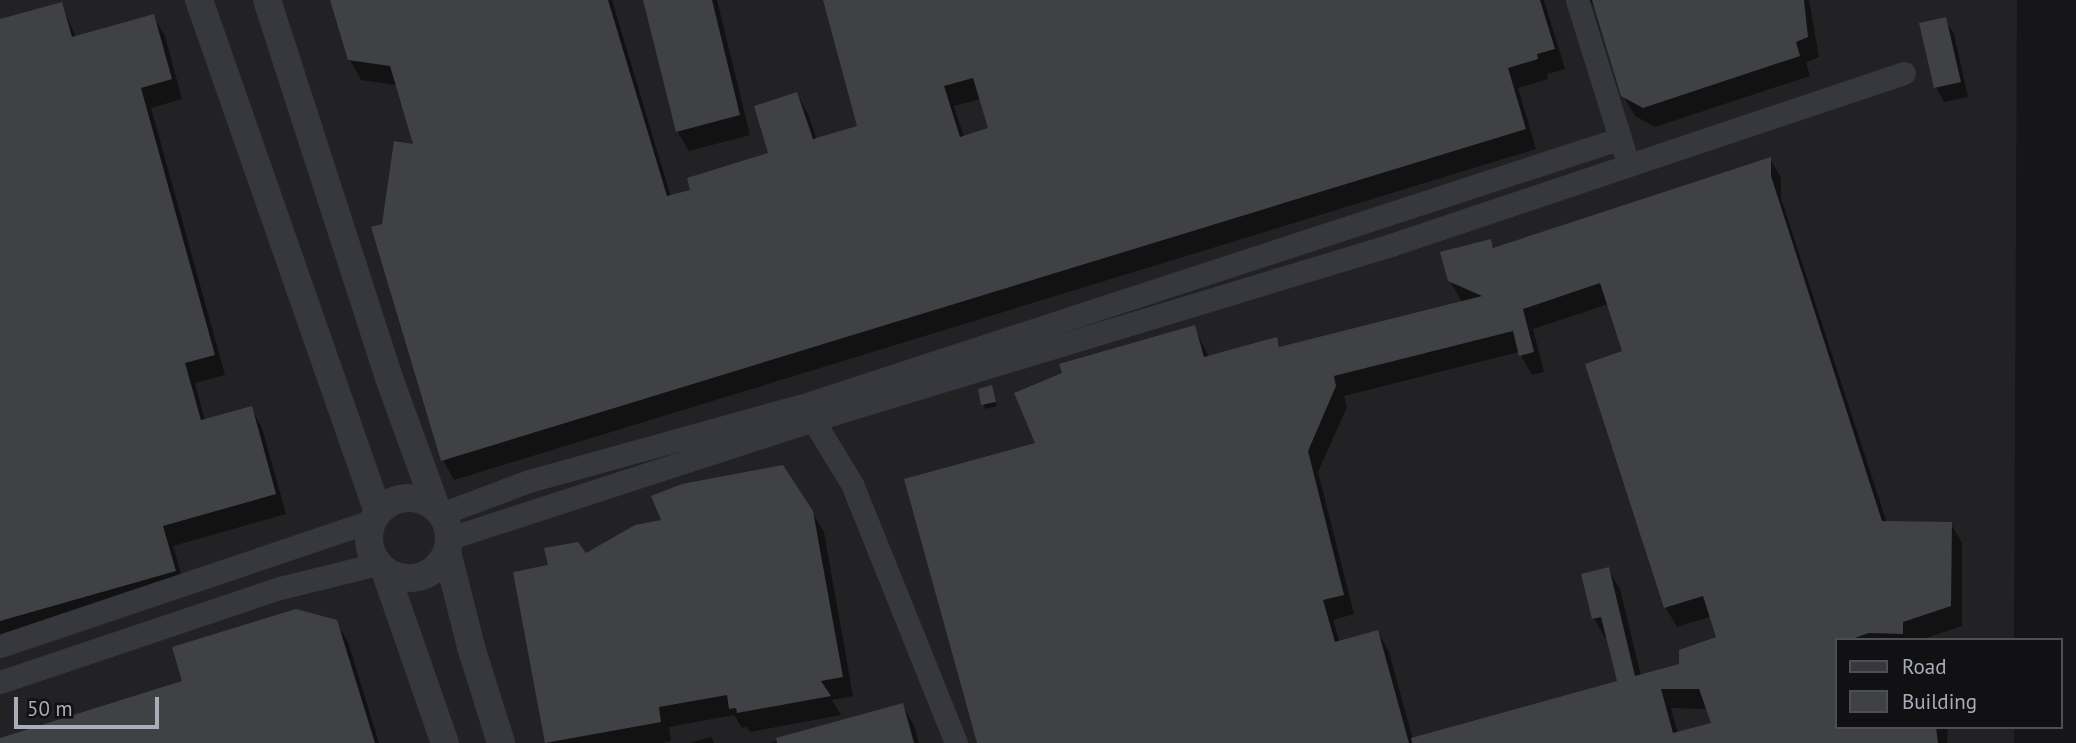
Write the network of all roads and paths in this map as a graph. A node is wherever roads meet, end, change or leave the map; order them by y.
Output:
1 (199, 0) edge
2 (267, 0) edge
3 (1577, 0) edge
4 (1904, 73) dead end
5 (1618, 139) junction
6 (1630, 165) junction
7 (811, 412) junction
8 (375, 517) junction
9 (444, 528) junction
10 (381, 568) junction
11 (0, 646) edge
12 (0, 682) edge
13 (444, 743) edge
14 (501, 743) edge
15 (956, 743) edge

1 - 8 street
2 - 9 street
3 - 5 street
4 - 6 street
5 - 6 street
5 - 7 street
6 - 7 street
7 - 9 street
7 - 15 street
8 - 9 street
8 - 10 street
8 - 11 street
9 - 10 street
9 - 14 street
10 - 12 street
10 - 13 street

